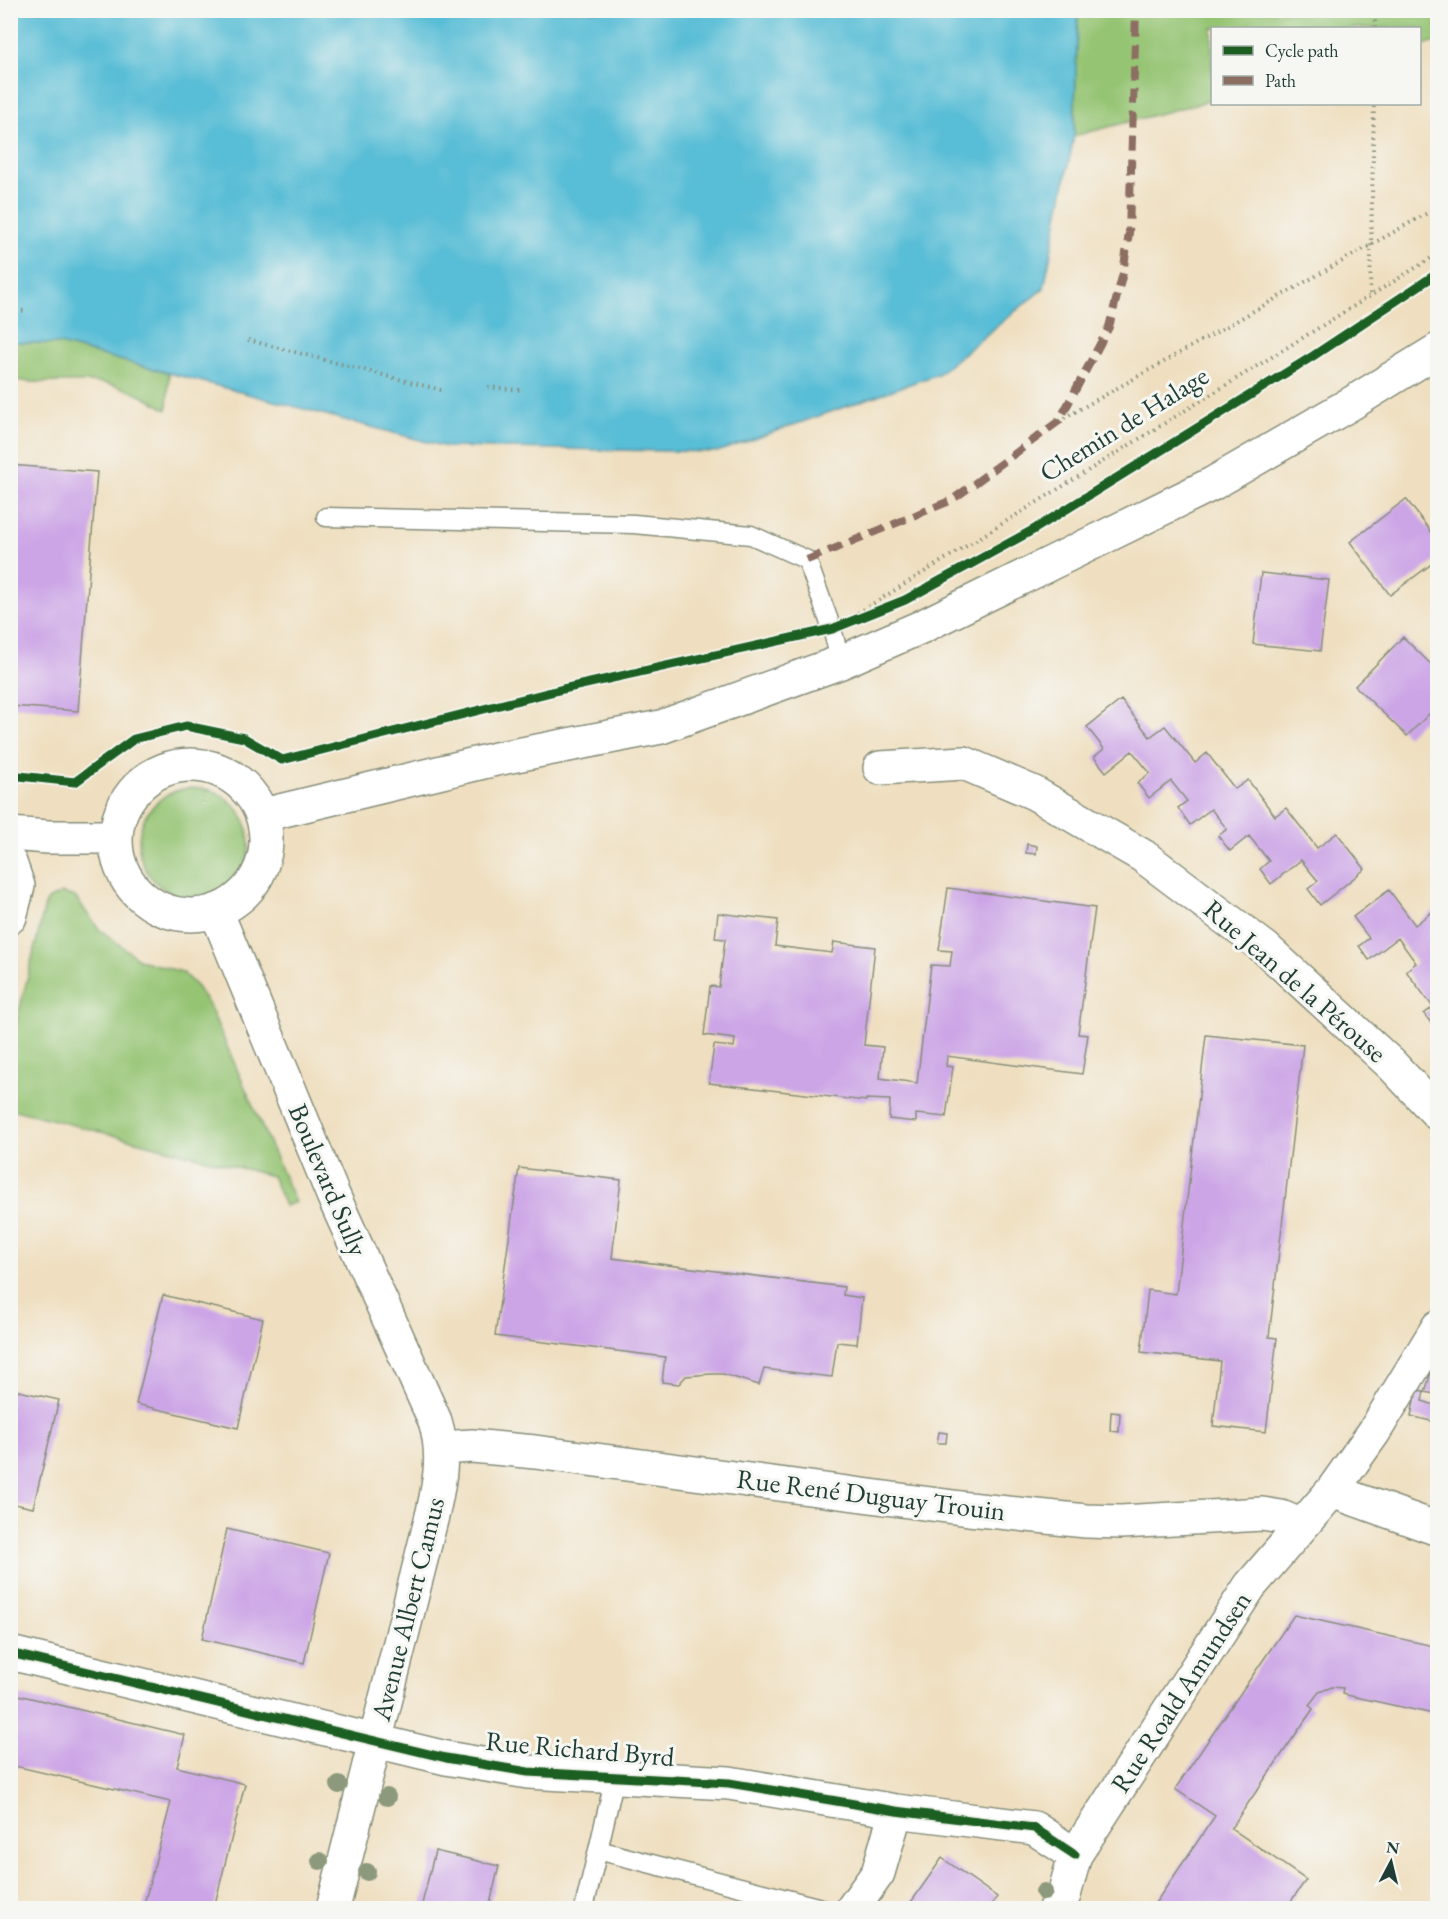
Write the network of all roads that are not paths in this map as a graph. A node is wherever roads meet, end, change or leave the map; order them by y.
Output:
1 (1437, 350) edge
2 (326, 517) dead end
3 (841, 662) junction
4 (880, 768) dead end
5 (263, 815) junction
6 (10, 834) edge
7 (115, 837) junction
8 (10, 863) edge
9 (216, 911) junction
10 (10, 917) edge
11 (1437, 1114) edge
12 (1437, 1327) edge
13 (441, 1448) junction
14 (1332, 1491) junction
15 (1300, 1525) junction
16 (1437, 1529) edge
17 (10, 1653) edge
18 (376, 1741) junction
19 (615, 1777) junction
20 (896, 1811) junction
21 (598, 1850) junction
22 (1075, 1855) junction
23 (1067, 1904) edge
24 (333, 1908) edge
25 (584, 1908) edge
26 (821, 1908) edge
27 (853, 1908) edge

1 - 3 street
2 - 3 lane
3 - 5 street
4 - 11 street, Rue Jean de la Pérouse
5 - 7 street
5 - 9 street
6 - 7 street
7 - 9 street
8 - 10 street
9 - 13 street, Boulevard Sully
12 - 14 street
13 - 15 street, Rue René Duguay Trouin
13 - 18 street, Avenue Albert Camus
14 - 15 street, Rue Roald Amundsen
14 - 16 street
15 - 22 street, Rue Roald Amundsen
17 - 18 street, Rue Richard Byrd
18 - 19 street, Rue Richard Byrd
18 - 24 street, Avenue Albert Camus
19 - 20 street, Rue Richard Byrd
19 - 21 lane
20 - 22 street, Rue Richard Byrd
20 - 27 street
21 - 25 lane
21 - 26 lane
22 - 23 street, Rue Roald Amundsen

